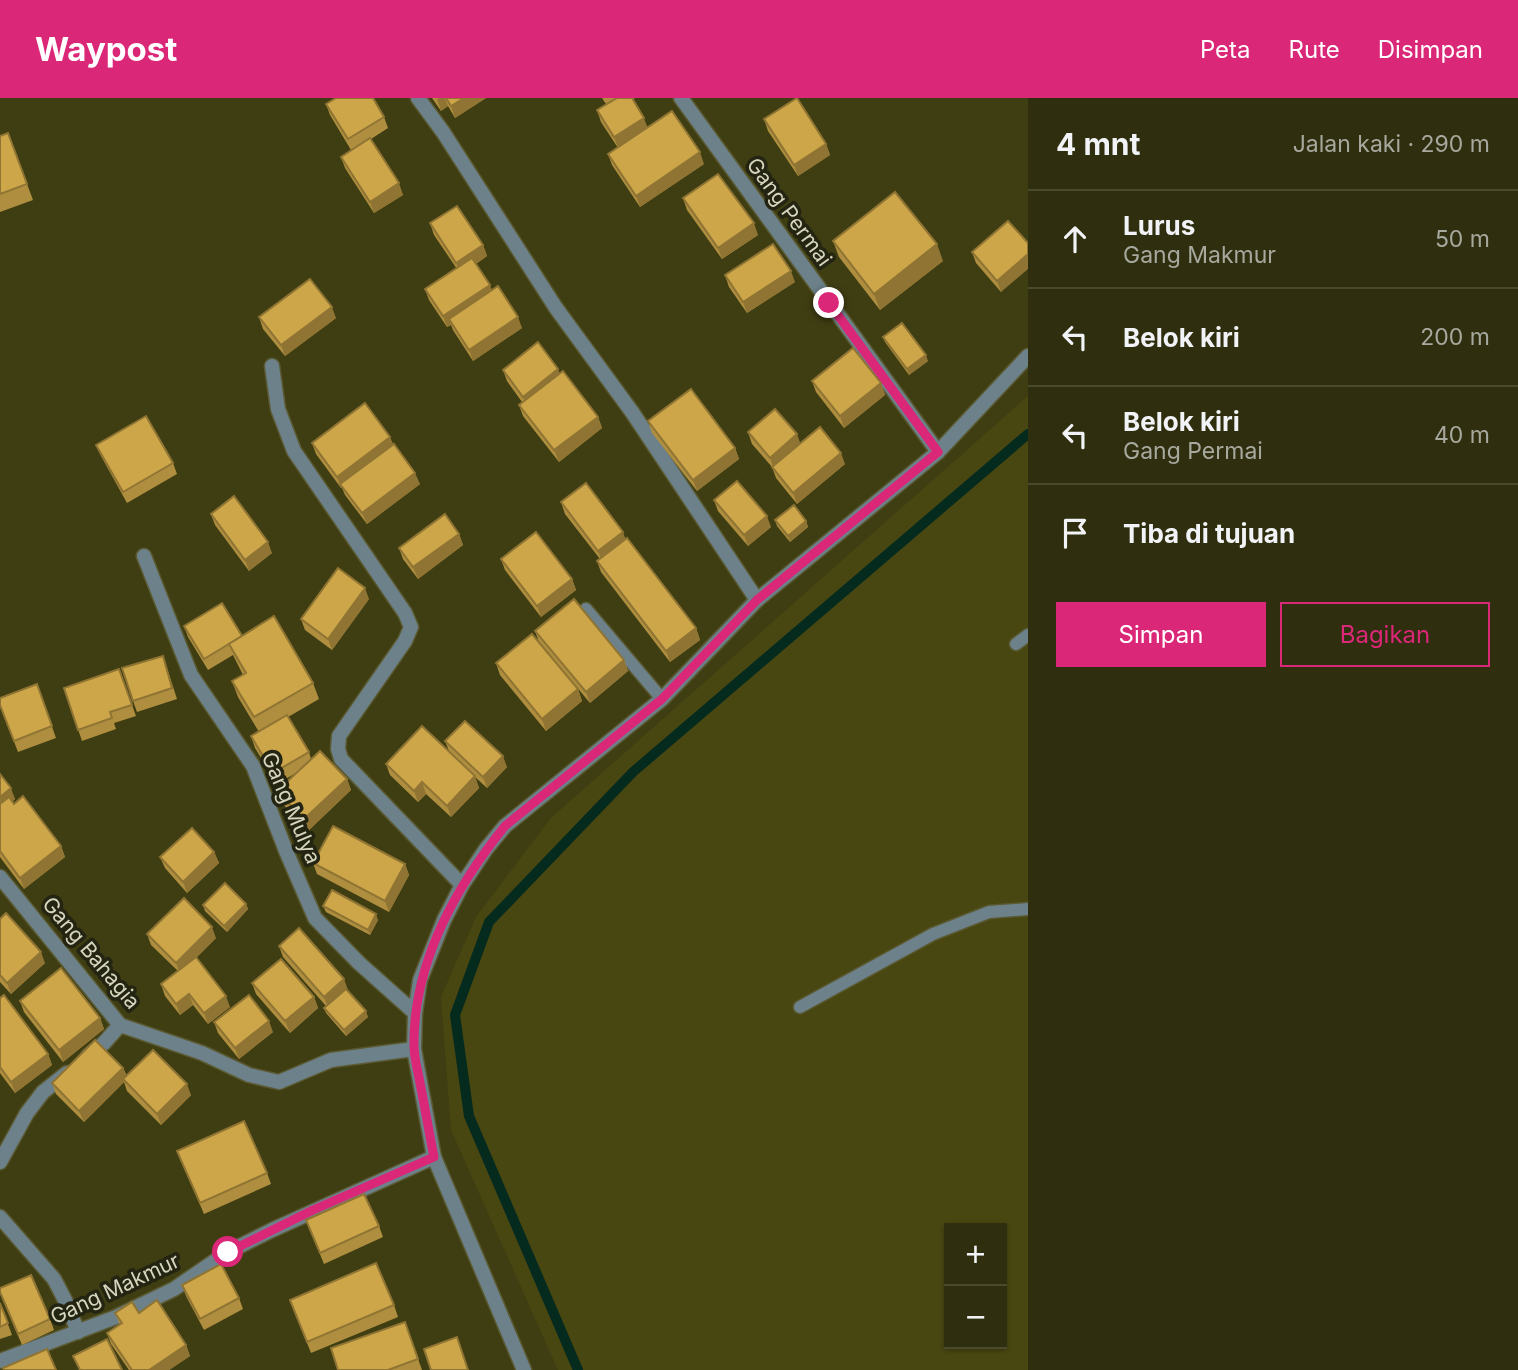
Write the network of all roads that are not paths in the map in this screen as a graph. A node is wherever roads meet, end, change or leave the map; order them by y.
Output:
1 (418, 98) edge
2 (681, 98) edge
3 (1028, 356) edge
4 (272, 366) dead end
5 (938, 452) junction
6 (144, 556) dead end
7 (757, 600) junction
8 (586, 609) edge
9 (1028, 635) edge
10 (1016, 644) dead end
11 (662, 699) junction
12 (0, 877) edge
13 (462, 885) junction
14 (1028, 909) edge
15 (800, 1007) dead end
16 (415, 1013) junction
17 (120, 1025) junction
18 (414, 1049) junction
19 (434, 1157) junction
20 (0, 1162) edge
21 (0, 1217) edge
22 (78, 1332) junction
23 (0, 1361) edge
24 (524, 1370) edge

1 - 7 street
2 - 5 street, Gang Permai
3 - 5 street
4 - 13 street
5 - 7 street
6 - 16 street, Gang Mulya
7 - 11 street
8 - 11 lane
9 - 10 lane
11 - 13 street
12 - 17 street, Gang Bahagia
13 - 16 street
14 - 15 lane
16 - 18 street
17 - 18 street, Gang Bahagia
17 - 20 street
18 - 19 street
19 - 22 street, Gang Makmur
19 - 24 street
21 - 22 street
22 - 23 street, Gang Makmur

